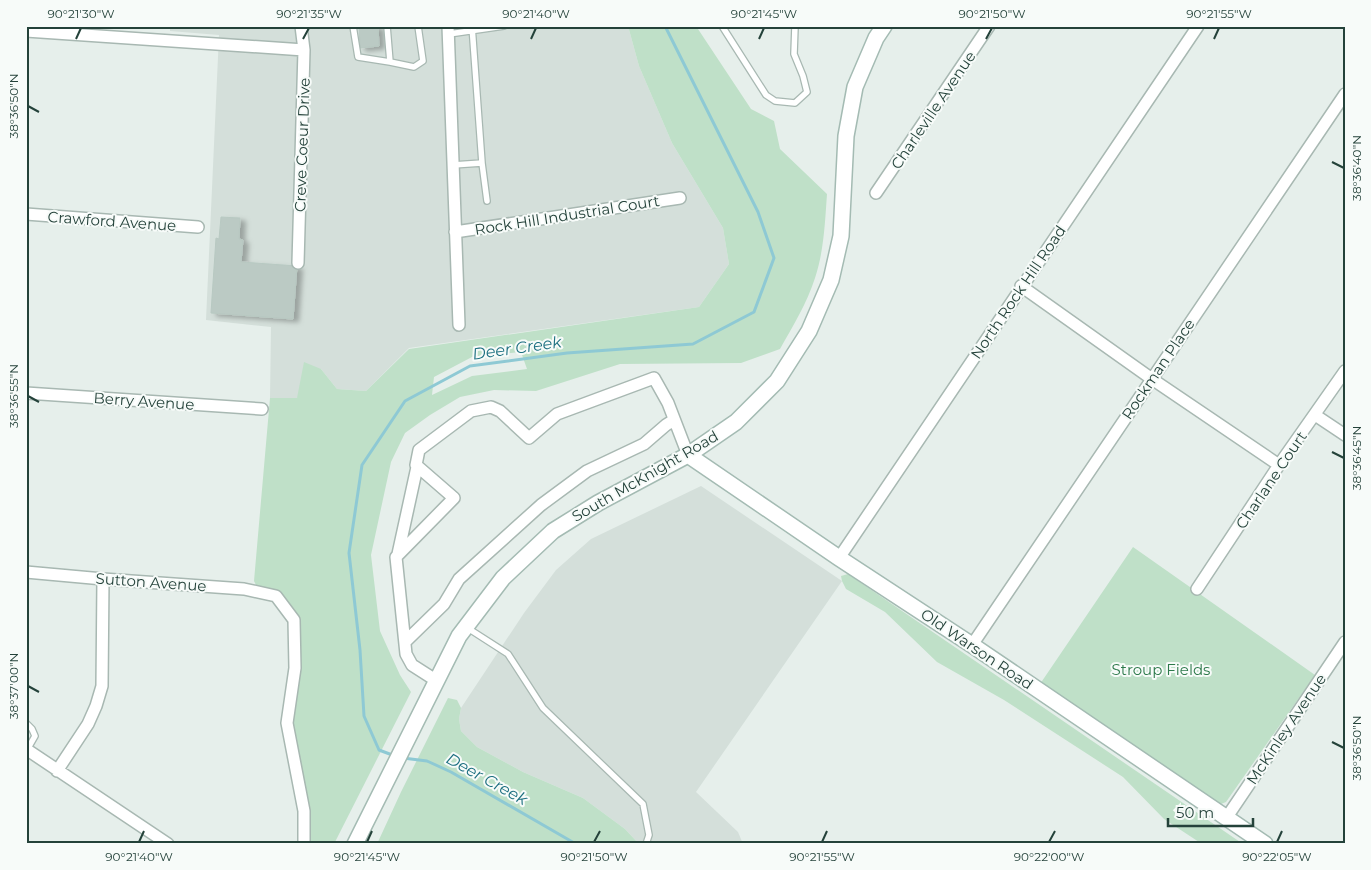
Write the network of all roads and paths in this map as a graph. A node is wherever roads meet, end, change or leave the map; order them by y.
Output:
1 (301, 26) edge
2 (353, 26) edge
3 (387, 26) edge
4 (418, 26) edge
5 (504, 26) edge
6 (722, 26) edge
7 (795, 26) edge
8 (884, 26) edge
9 (989, 26) edge
10 (1198, 26) edge
11 (472, 29) edge
12 (448, 30) edge
13 (26, 31) edge
14 (304, 50) junction
15 (390, 62) junction
16 (1345, 94) edge
17 (482, 163) junction
18 (453, 166) junction
19 (876, 193) dead end
20 (680, 198) dead end
21 (486, 201) dead end
22 (26, 214) edge
23 (198, 228) dead end
24 (455, 232) junction
25 (298, 263) dead end
26 (1021, 286) junction
27 (459, 325) dead end
28 (1345, 371) edge
29 (1152, 378) junction
30 (26, 394) edge
31 (262, 409) dead end
32 (1315, 415) junction
33 (674, 420) junction
34 (1345, 435) edge
35 (688, 455) junction
36 (1279, 465) junction
37 (418, 467) junction
38 (398, 555) junction
39 (839, 558) junction
40 (26, 572) edge
41 (103, 579) junction
42 (1197, 589) dead end
43 (466, 627) junction
44 (405, 642) junction
45 (1345, 642) edge
46 (972, 645) junction
47 (437, 680) junction
48 (26, 724) edge
49 (27, 750) edge
50 (57, 771) junction
51 (1227, 817) junction
52 (168, 844) edge
53 (304, 844) edge
54 (355, 844) edge
55 (646, 844) edge
56 (1265, 844) edge

1 - 14 street, Creve Coeur Drive
2 - 15 lane
3 - 15 lane
4 - 15 lane
5 - 11 lane
6 - 7 lane
8 - 35 main road, South McKnight Road
9 - 19 street, Charleville Avenue
10 - 26 street, North Rock Hill Road
11 - 12 lane
11 - 17 lane
12 - 18 street, Rock Hill Industrial Court
13 - 14 street
14 - 25 street, Creve Coeur Drive
16 - 29 street, Rockman Place
17 - 18 lane
17 - 21 lane
18 - 24 street, Rock Hill Industrial Court
20 - 24 street, Rock Hill Industrial Court
22 - 23 street, Crawford Avenue
24 - 27 street, Rock Hill Industrial Court
26 - 29 street
26 - 39 street, North Rock Hill Road
28 - 32 street, Charlane Court
29 - 36 street
29 - 46 street, Rockman Place
30 - 31 street, Berry Avenue
32 - 34 street
32 - 36 street, Charlane Court
33 - 35 street
33 - 37 street
33 - 44 street
35 - 39 main road, Old Warson Road
35 - 43 main road, South McKnight Road
36 - 42 street, Charlane Court
37 - 38 street
37 - 38 street
38 - 44 street
39 - 46 main road, Old Warson Road
40 - 41 street, Sutton Avenue
41 - 50 street
41 - 53 street, Sutton Avenue
43 - 47 main road, South McKnight Road
43 - 55 lane
44 - 47 street
45 - 51 street, McKinley Avenue
46 - 51 main road, Old Warson Road
47 - 54 main road, South McKnight Road
48 - 49 lane
49 - 50 street
50 - 52 street
51 - 56 main road, Old Warson Road

